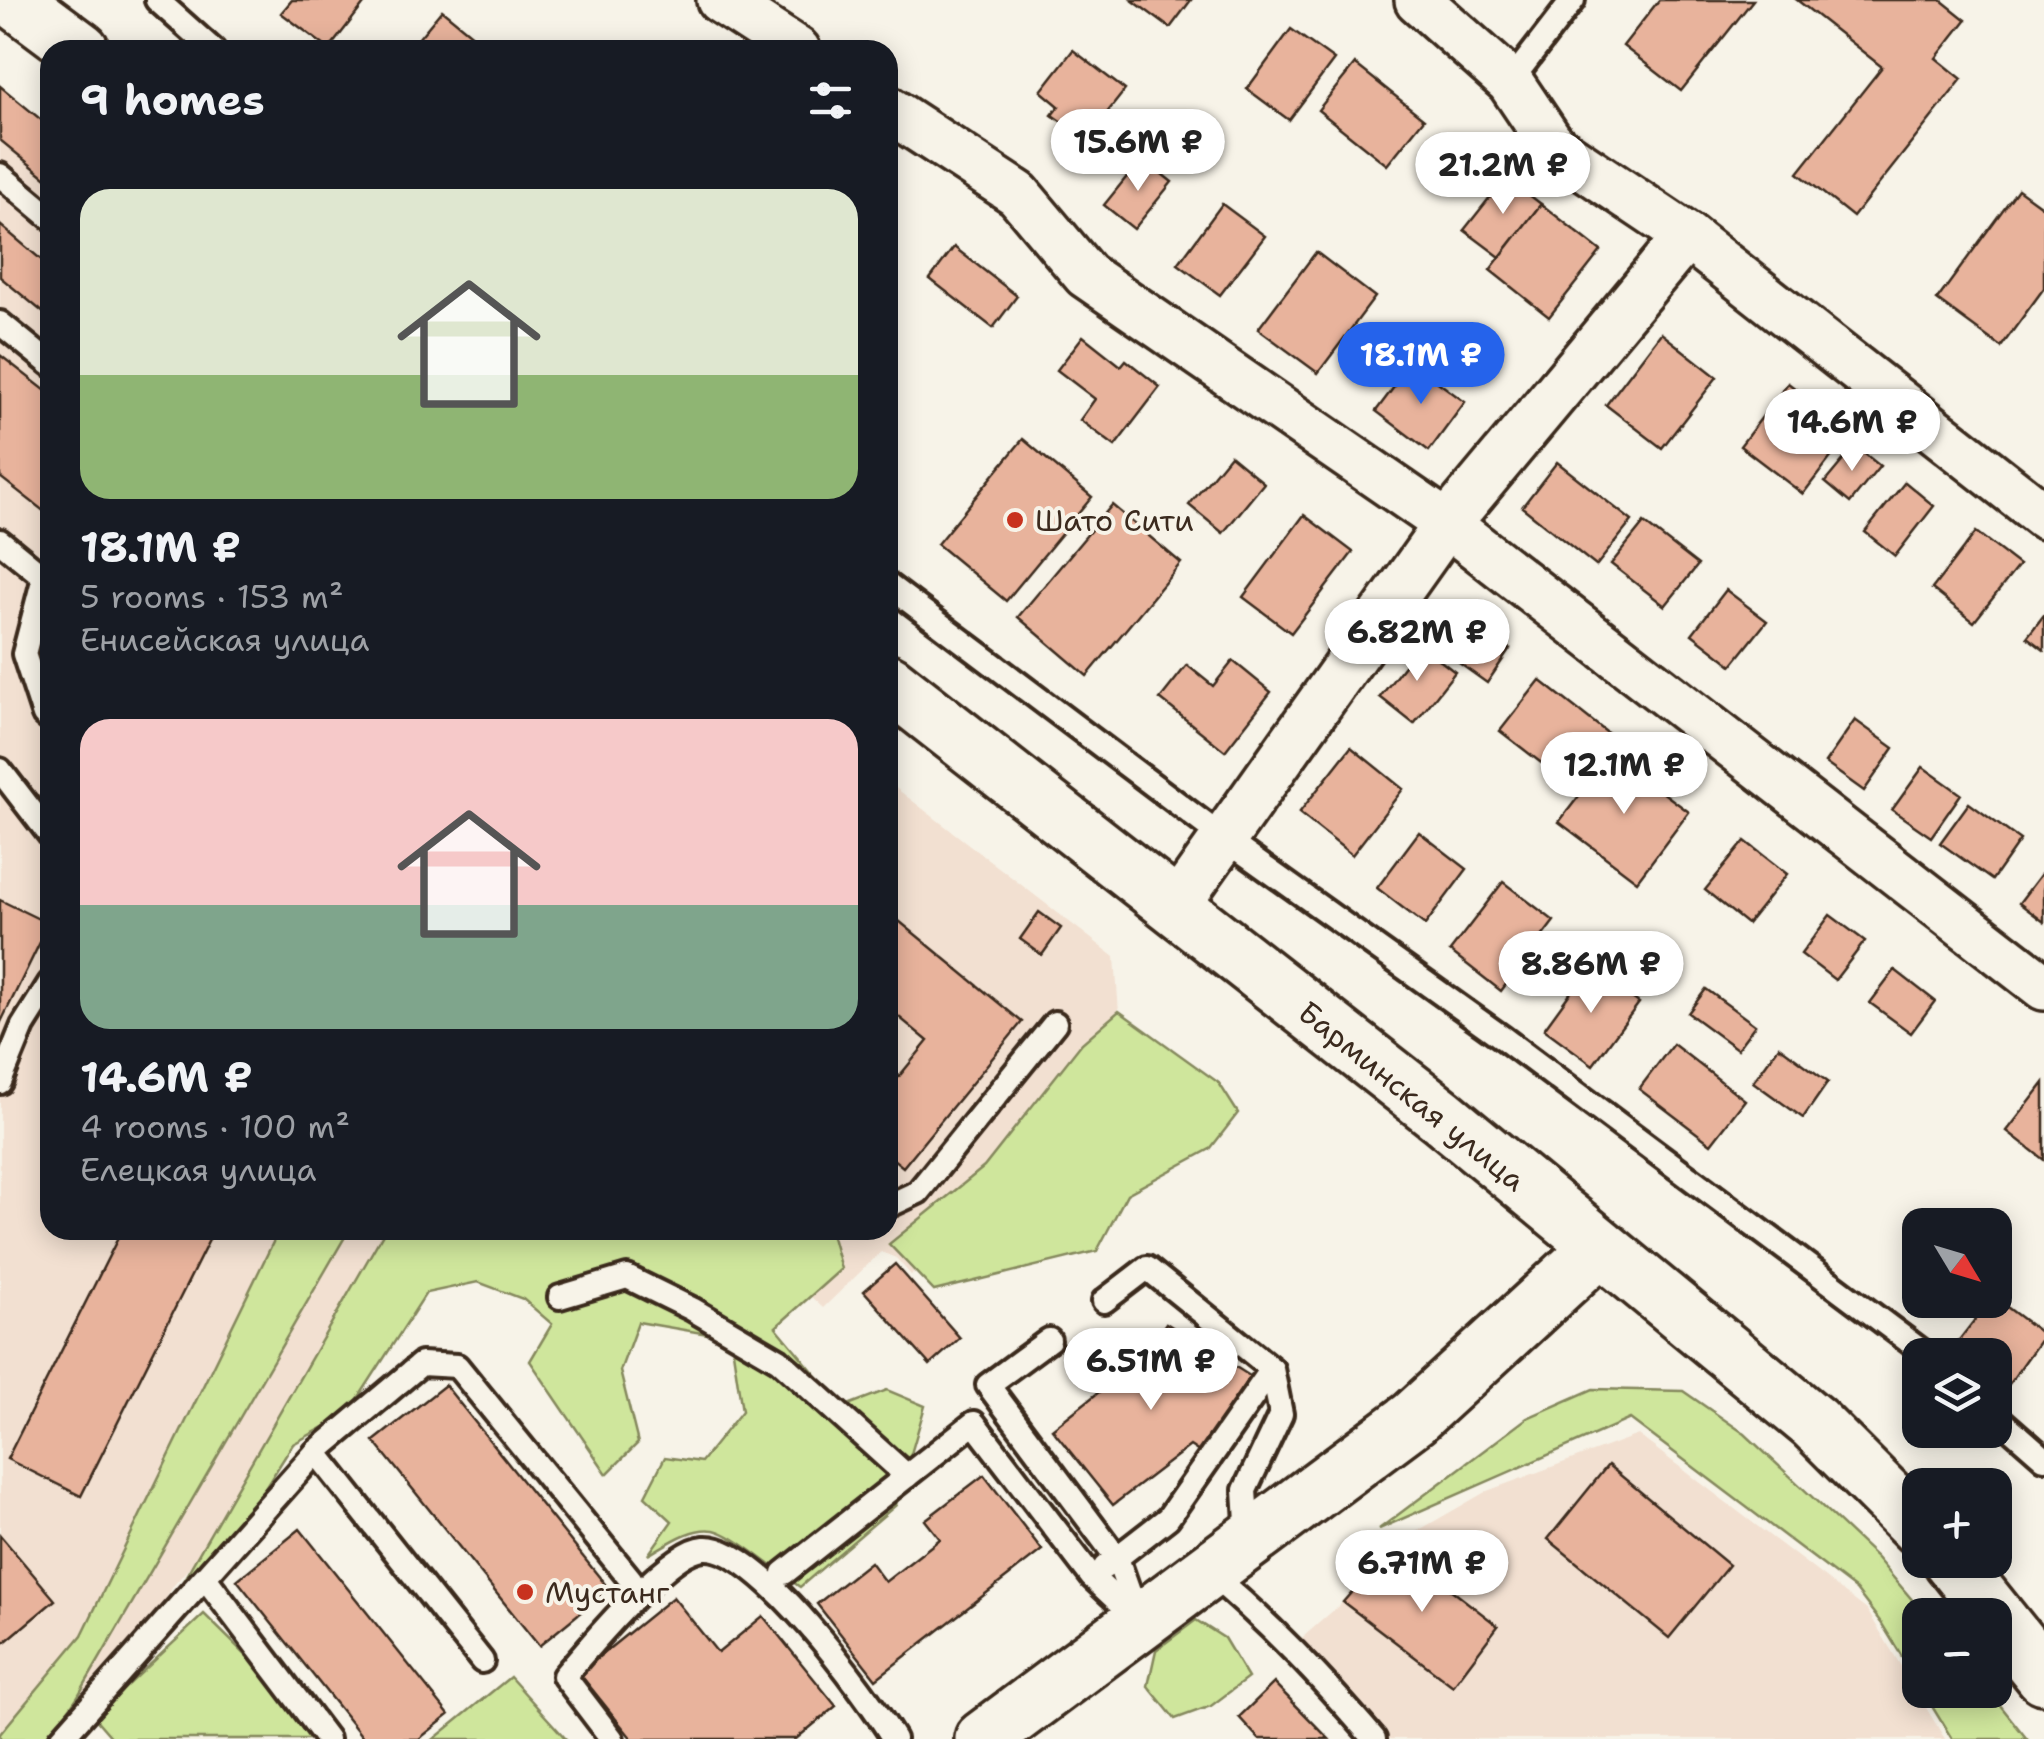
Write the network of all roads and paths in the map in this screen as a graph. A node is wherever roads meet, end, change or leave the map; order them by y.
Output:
1 (14, 0) edge
2 (157, 0) edge
3 (720, 0) edge
4 (1418, 0) edge
5 (1572, 0) edge
6 (68, 40) edge
7 (201, 40) edge
8 (782, 40) edge
9 (1510, 82) junction
10 (898, 116) edge
11 (0, 174) edge
12 (40, 208) edge
13 (1687, 236) junction
14 (0, 323) edge
15 (40, 356) edge
16 (2044, 516) edge
17 (1447, 524) junction
18 (0, 541) edge
19 (40, 574) edge
20 (40, 592) edge
21 (898, 593) edge
22 (898, 690) edge
23 (40, 702) edge
24 (0, 770) edge
25 (40, 821) edge
26 (1226, 840) junction
27 (1174, 909) junction
28 (2044, 988) edge
29 (40, 999) edge
30 (1055, 1023) dead end
31 (0, 1082) edge
32 (898, 1201) edge
33 (1599, 1248) junction
34 (560, 1297) dead end
35 (1104, 1301) dead end
36 (1903, 1338) edge
37 (1048, 1340) dead end
38 (1272, 1370) junction
39 (2012, 1430) edge
40 (316, 1452) junction
41 (2044, 1458) edge
42 (907, 1476) junction
43 (1902, 1510) edge
44 (1228, 1557) junction
45 (1117, 1558) junction
46 (784, 1573) dead end
47 (1092, 1578) junction
48 (1965, 1578) edge
49 (206, 1579) junction
50 (631, 1580) dead end
51 (1139, 1622) junction
52 (482, 1661) dead end
53 (2044, 1676) edge
54 (72, 1737) edge
55 (327, 1739) edge
56 (612, 1739) edge
57 (894, 1739) edge
58 (984, 1739) edge
59 (1374, 1739) edge

1 - 6 main road
2 - 7 lane
3 - 8 street
4 - 9 street
5 - 9 lane
9 - 13 street
10 - 17 street
11 - 12 lane
13 - 16 street
13 - 17 street
14 - 15 lane
17 - 26 street
17 - 28 street
18 - 19 lane
20 - 23 lane
21 - 26 lane
22 - 27 main road, Барминская улица
24 - 25 lane
26 - 27 street
26 - 36 lane
27 - 33 main road, Барминская улица
29 - 31 lane
30 - 32 lane
33 - 43 main road, Барминская улица
33 - 44 main road
34 - 42 lane
35 - 38 lane
37 - 45 lane
38 - 44 lane
38 - 45 lane
39 - 41 lane
40 - 49 lane
40 - 50 lane
40 - 52 lane
42 - 46 lane
42 - 47 lane
44 - 51 main road
44 - 59 lane
45 - 47 lane
45 - 51 lane
47 - 51 lane
48 - 53 main road
49 - 54 lane
49 - 55 lane
51 - 58 main road
56 - 57 lane

